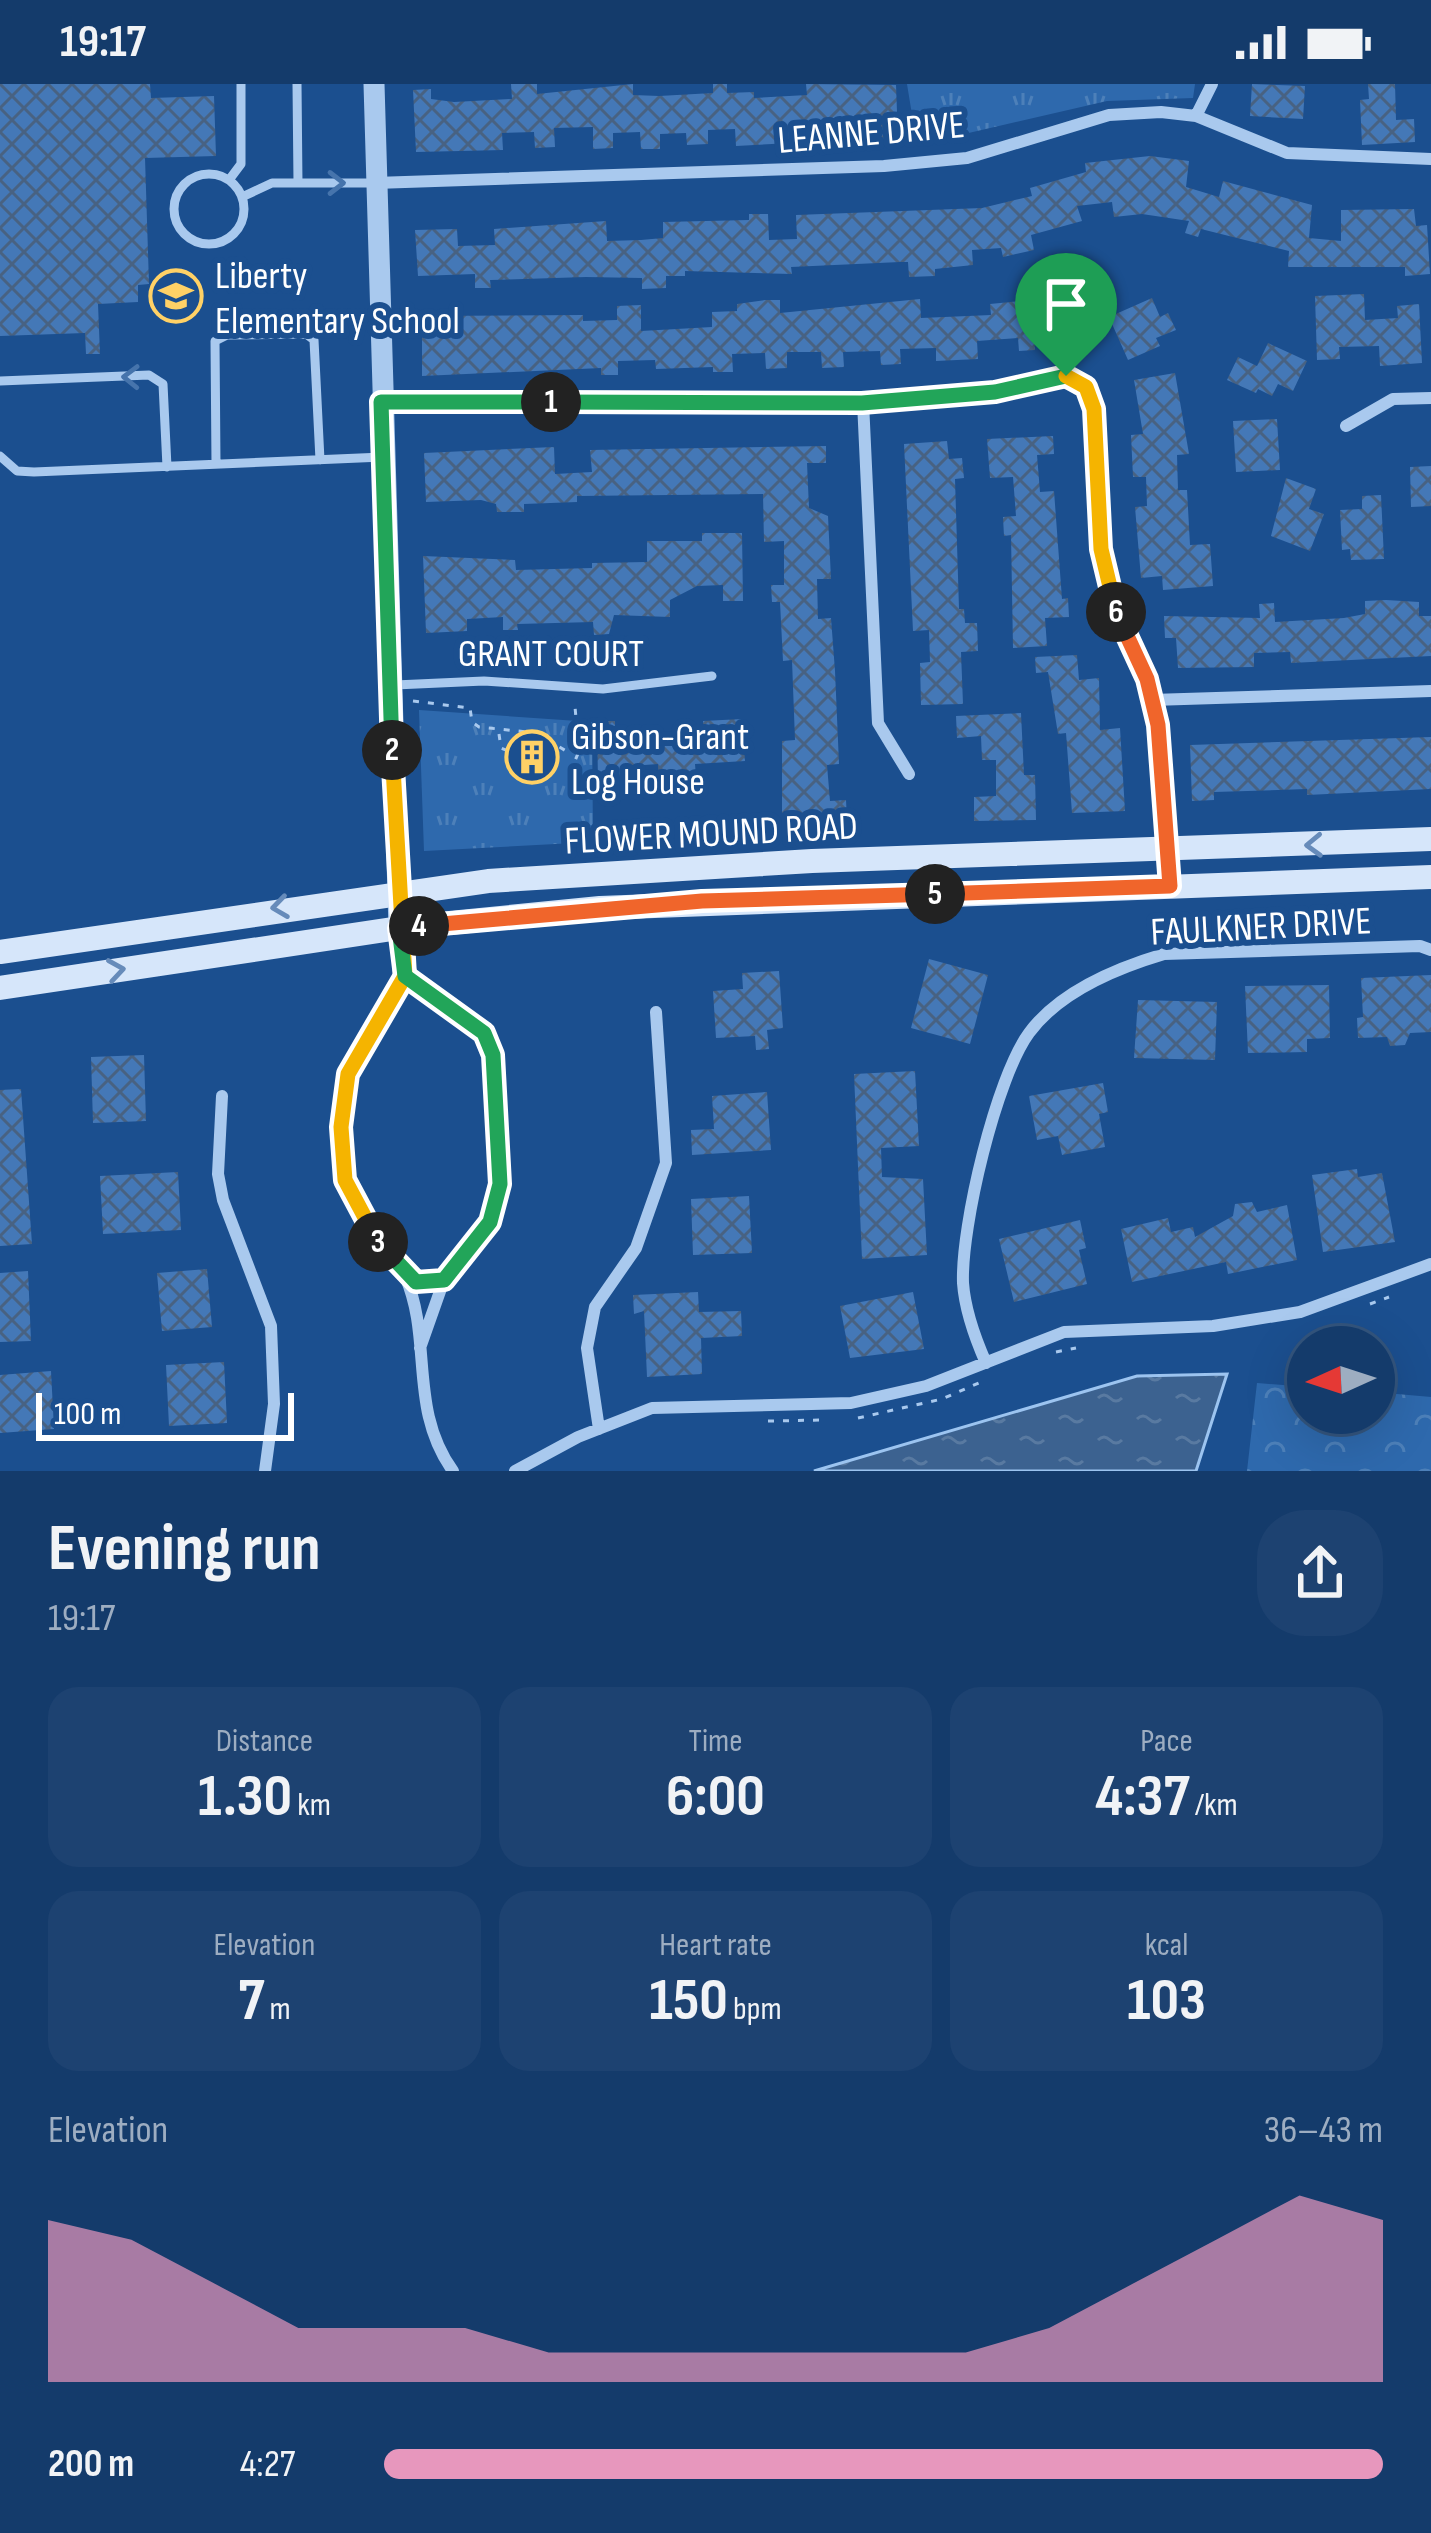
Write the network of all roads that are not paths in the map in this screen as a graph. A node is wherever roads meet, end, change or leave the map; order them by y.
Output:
1 (241, 84) edge
2 (297, 84) edge
3 (374, 84) edge
4 (1212, 84) edge
5 (1196, 116) junction
6 (1431, 159) edge
7 (229, 179) junction
8 (298, 183) junction
9 (375, 183) junction
10 (242, 197) junction
11 (0, 381) edge
12 (1431, 398) edge
13 (381, 402) junction
14 (862, 403) junction
15 (1346, 426) dead end
16 (0, 456) edge
17 (383, 457) junction
18 (320, 460) junction
19 (216, 464) junction
20 (167, 466) junction
21 (712, 676) dead end
22 (390, 685) junction
23 (1431, 691) edge
24 (1152, 700) junction
25 (909, 774) dead end
26 (1431, 839) edge
27 (1169, 849) junction
28 (1431, 878) edge
29 (1170, 886) junction
30 (396, 891) junction
31 (399, 928) junction
32 (1431, 950) edge
33 (0, 952) edge
34 (405, 976) junction
35 (0, 988) edge
36 (656, 1012) dead end
37 (222, 1096) dead end
38 (1431, 1264) edge
39 (405, 1275) junction
40 (444, 1280) junction
41 (420, 1350) junction
42 (986, 1363) junction
43 (599, 1429) junction
44 (265, 1471) edge
45 (453, 1471) edge
46 (515, 1471) edge

1 - 7 lane
2 - 8 lane
3 - 9 street
4 - 5 street
5 - 6 street, LEANNE DRIVE
5 - 9 street, LEANNE DRIVE
7 - 10 lane
7 - 10 lane
8 -> 9 lane
8 - 10 lane
9 - 13 street
20 -> 11 lane
12 - 15 street
13 - 14 street
13 - 17 street
14 - 24 street
14 - 25 street
16 - 20 lane
17 - 18 lane
17 - 22 street
18 - 19 lane
18 - 19 lane
19 - 20 lane
21 - 22 lane, GRANT COURT
22 - 30 street
23 - 24 street
24 - 27 street
26 -> 27 main road, FLOWER MOUND ROAD
27 - 29 street
27 - 30 main road, FLOWER MOUND ROAD
28 - 29 main road, FLOWER MOUND ROAD
29 - 31 main road, FLOWER MOUND ROAD
30 - 31 street
30 -> 33 main road, FLOWER MOUND ROAD
31 - 34 street
35 -> 31 main road, FLOWER MOUND ROAD
32 - 42 street, FAULKNER DRIVE
34 - 39 street
34 - 40 street
36 - 43 street
37 - 44 street
38 - 42 street
39 - 40 street
39 - 41 street
40 - 41 street
41 - 45 street
42 - 43 street
43 - 46 street

